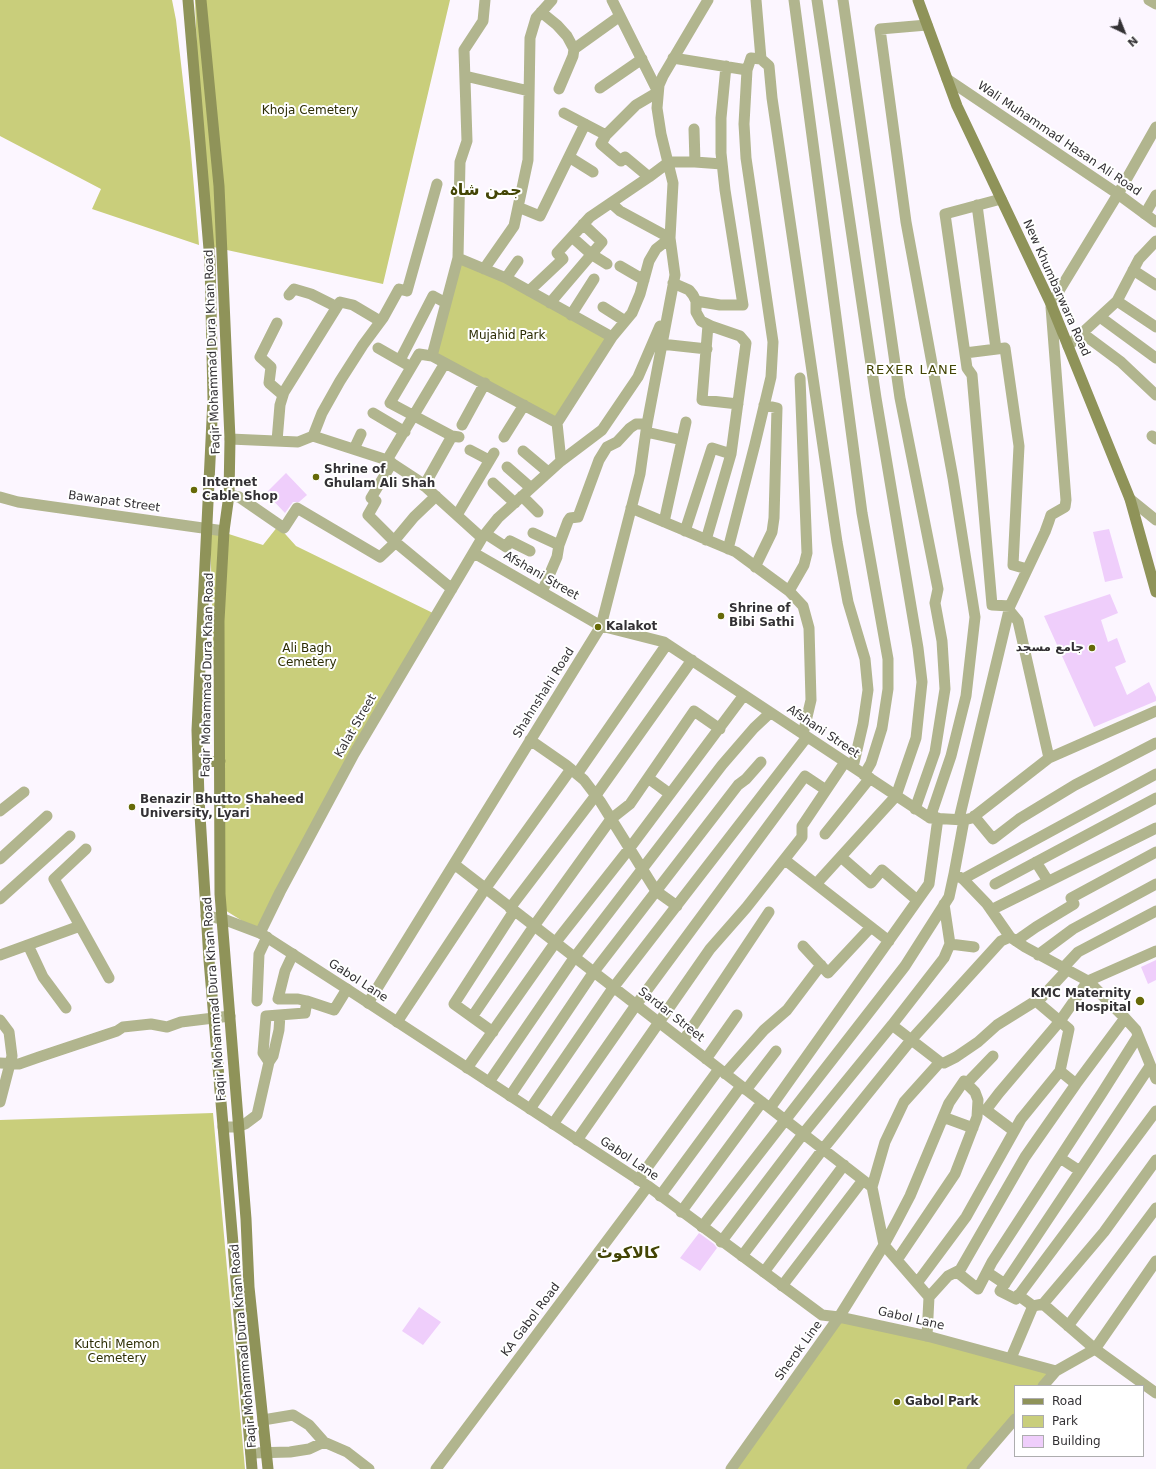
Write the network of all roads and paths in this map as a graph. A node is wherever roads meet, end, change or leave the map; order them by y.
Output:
1 (188, 0) edge
2 (201, 0) edge
3 (485, 0) edge
4 (552, 0) edge
5 (612, 0) edge
6 (708, 0) edge
7 (756, 0) edge
8 (794, 0) edge
9 (817, 0) edge
10 (843, 0) edge
11 (918, 0) edge
12 (1149, 0) edge
13 (1156, 4) edge
14 (541, 12) junction
15 (620, 16) junction
16 (927, 24) junction
17 (574, 49) junction
18 (673, 58) junction
19 (642, 59) junction
20 (761, 59) junction
21 (726, 66) junction
22 (747, 70) junction
23 (465, 76) junction
24 (947, 79) junction
25 (600, 88) dead end
26 (559, 89) dead end
27 (529, 91) junction
28 (658, 92) junction
29 (564, 113) dead end
30 (585, 124) junction
31 (1156, 127) edge
32 (694, 129) dead end
33 (606, 135) junction
34 (569, 157) junction
35 (669, 162) junction
36 (695, 162) junction
37 (722, 164) junction
38 (593, 172) dead end
39 (649, 177) junction
40 (437, 184) dead end
41 (1118, 194) junction
42 (1156, 195) edge
43 (1001, 199) junction
44 (611, 203) junction
45 (977, 205) junction
46 (518, 207) junction
47 (1145, 214) junction
48 (1156, 222) edge
49 (583, 224) junction
50 (572, 237) junction
51 (670, 238) junction
52 (1156, 242) edge
53 (591, 254) junction
54 (458, 258) junction
55 (518, 261) dead end
56 (607, 264) dead end
57 (620, 266) dead end
58 (484, 269) junction
59 (1133, 270) junction
60 (506, 278) junction
61 (594, 279) dead end
62 (644, 280) junction
63 (673, 284) junction
64 (1156, 285) edge
65 (528, 291) junction
66 (290, 295) dead end
67 (1117, 300) junction
68 (696, 301) junction
69 (446, 303) junction
70 (550, 303) junction
71 (1051, 304) junction
72 (337, 307) junction
73 (603, 307) dead end
74 (668, 307) junction
75 (571, 315) junction
76 (1100, 317) junction
77 (626, 321) junction
78 (380, 322) junction
79 (277, 323) dead end
80 (708, 325) junction
81 (1156, 327) edge
82 (1082, 333) junction
83 (612, 338) junction
84 (662, 344) junction
85 (1068, 346) junction
86 (378, 348) dead end
87 (707, 349) junction
88 (996, 349) junction
89 (965, 353) junction
90 (432, 356) junction
91 (1156, 358) edge
92 (400, 360) junction
93 (446, 363) junction
94 (412, 367) junction
95 (800, 378) dead end
96 (485, 383) junction
97 (1156, 394) edge
98 (283, 395) junction
99 (738, 404) junction
100 (524, 405) junction
101 (764, 405) junction
102 (373, 413) dead end
103 (415, 415) junction
104 (686, 422) dead end
105 (557, 423) junction
106 (462, 425) dead end
107 (646, 428) junction
108 (405, 432) junction
109 (361, 434) dead end
110 (313, 436) junction
111 (504, 437) dead end
112 (230, 439) junction
113 (682, 440) junction
114 (277, 441) junction
115 (354, 449) junction
116 (470, 450) dead end
117 (523, 451) dead end
118 (731, 454) junction
119 (561, 461) junction
120 (390, 462) junction
121 (507, 467) dead end
122 (548, 472) junction
123 (493, 483) dead end
124 (424, 486) junction
125 (531, 488) junction
126 (229, 496) junction
127 (436, 496) junction
128 (0, 497) edge
129 (1130, 499) junction
130 (518, 500) junction
131 (631, 508) junction
132 (538, 512) dead end
133 (456, 515) junction
134 (1156, 520) edge
135 (664, 522) junction
136 (206, 529) junction
137 (224, 531) junction
138 (685, 531) junction
139 (533, 533) dead end
140 (484, 536) junction
141 (706, 540) junction
142 (395, 541) junction
143 (559, 545) junction
144 (728, 549) junction
145 (530, 551) dead end
146 (474, 553) junction
147 (755, 567) junction
148 (1027, 569) junction
149 (452, 589) junction
150 (789, 591) junction
151 (542, 592) junction
152 (1156, 592) edge
153 (1010, 608) junction
154 (601, 626) junction
155 (667, 644) junction
156 (692, 660) junction
157 (744, 695) junction
158 (1156, 711) edge
159 (770, 713) junction
160 (720, 729) junction
161 (805, 736) junction
162 (530, 740) junction
163 (1156, 743) edge
164 (1049, 758) junction
165 (220, 761) junction
166 (198, 762) junction
167 (761, 762) dead end
168 (849, 765) junction
169 (574, 771) junction
170 (1156, 774) edge
171 (867, 776) junction
172 (648, 778) junction
173 (826, 790) junction
174 (24, 792) dead end
175 (670, 794) junction
176 (596, 795) junction
177 (896, 796) junction
178 (1156, 798) edge
179 (916, 809) junction
180 (0, 811) edge
181 (47, 816) dead end
182 (934, 818) junction
183 (611, 819) junction
184 (966, 819) junction
185 (1156, 828) edge
186 (825, 834) dead end
187 (70, 836) dead end
188 (86, 849) dead end
189 (629, 849) junction
190 (1156, 852) edge
191 (841, 857) junction
192 (0, 859) edge
193 (785, 860) junction
194 (1036, 862) junction
195 (454, 864) junction
196 (643, 870) junction
197 (959, 877) junction
198 (1048, 881) junction
199 (816, 884) junction
200 (995, 884) dead end
201 (1156, 884) edge
202 (485, 888) junction
203 (656, 891) junction
204 (0, 899) edge
205 (917, 900) junction
206 (944, 904) junction
207 (677, 906) junction
208 (512, 909) junction
209 (990, 910) junction
210 (1156, 911) edge
211 (769, 912) dead end
212 (206, 916) junction
213 (223, 919) junction
214 (80, 926) junction
215 (534, 926) junction
216 (871, 927) junction
217 (264, 935) junction
218 (1013, 939) junction
219 (889, 941) junction
220 (555, 943) junction
221 (950, 944) junction
222 (28, 945) junction
223 (804, 946) dead end
224 (974, 947) dead end
225 (1156, 952) edge
226 (293, 954) junction
227 (1038, 954) junction
228 (0, 955) edge
229 (574, 958) junction
230 (821, 965) junction
231 (1065, 969) junction
232 (593, 973) junction
233 (109, 978) dead end
234 (1088, 981) junction
235 (613, 988) junction
236 (348, 989) junction
237 (257, 1001) dead end
238 (307, 1001) junction
239 (1036, 1001) junction
240 (368, 1003) junction
241 (636, 1005) junction
242 (66, 1008) dead end
243 (737, 1014) dead end
244 (230, 1016) junction
245 (472, 1017) junction
246 (214, 1018) junction
247 (1125, 1018) junction
248 (0, 1020) edge
249 (1060, 1021) junction
250 (397, 1022) junction
251 (659, 1023) junction
252 (892, 1025) junction
253 (493, 1032) junction
254 (1138, 1036) junction
255 (911, 1040) junction
256 (683, 1041) junction
257 (776, 1051) dead end
258 (993, 1056) dead end
259 (706, 1059) junction
260 (940, 1062) junction
261 (5, 1064) edge
262 (1150, 1066) junction
263 (468, 1068) junction
264 (722, 1071) junction
265 (1060, 1071) junction
266 (1156, 1079) edge
267 (489, 1082) junction
268 (967, 1083) junction
269 (1076, 1084) junction
270 (744, 1088) junction
271 (510, 1096) junction
272 (0, 1102) edge
273 (766, 1105) junction
274 (530, 1109) junction
275 (1156, 1112) edge
276 (943, 1117) junction
277 (786, 1121) junction
278 (553, 1124) junction
279 (223, 1127) junction
280 (238, 1127) junction
281 (973, 1128) junction
282 (1014, 1131) junction
283 (803, 1134) junction
284 (577, 1140) junction
285 (823, 1149) junction
286 (1060, 1158) junction
287 (1156, 1160) edge
288 (844, 1165) junction
289 (1080, 1171) junction
290 (638, 1180) junction
291 (863, 1180) junction
292 (648, 1186) junction
293 (872, 1187) junction
294 (660, 1196) junction
295 (1156, 1208) edge
296 (682, 1212) junction
297 (702, 1227) junction
298 (722, 1242) junction
299 (884, 1245) junction
300 (742, 1256) junction
301 (897, 1260) junction
302 (1156, 1261) edge
303 (764, 1272) junction
304 (957, 1272) junction
305 (987, 1272) junction
306 (917, 1284) junction
307 (1005, 1284) junction
308 (782, 1286) junction
309 (1018, 1295) junction
310 (929, 1297) junction
311 (1038, 1305) junction
312 (839, 1317) junction
313 (1068, 1326) junction
314 (928, 1336) junction
315 (1095, 1349) junction
316 (1011, 1358) junction
317 (1056, 1371) junction
318 (1044, 1385) edge
319 (1156, 1393) edge
320 (263, 1420) junction
321 (1014, 1420) edge
322 (324, 1442) junction
323 (266, 1452) junction
324 (251, 1453) junction
325 (252, 1469) edge
326 (268, 1469) edge
327 (369, 1469) edge
328 (436, 1469) edge
329 (731, 1469) edge
330 (973, 1469) edge

1 - 136 main road, Faqir Mohammad Dura Khan Road
2 - 112 main road, Faqir Mohammad Dura Khan Road
3 - 23 street
4 - 14 street
5 - 15 street
6 - 18 street
7 - 20 street
8 - 171 street
9 - 177 street
10 - 179 street
11 - 16 main road, New Khumbarwara Road
12 - 13 street
14 - 17 street
14 - 27 street
15 - 17 street
15 - 19 street
16 - 24 main road, New Khumbarwara Road
16 - 182 street
17 - 26 street
18 - 21 street
18 - 28 street
19 - 25 street
19 - 28 street
20 - 22 street
20 - 168 street
21 - 22 street
21 - 37 street
22 - 101 street
23 - 27 street
23 - 54 street
24 - 41 street, Wali Muhammad Hasan Ali Road
24 - 43 main road, New Khumbarwara Road
27 - 46 street
28 - 33 street
28 - 35 street
29 - 30 street
30 - 33 street
30 - 34 street
31 - 41 street
32 - 36 street
33 - 39 street
34 - 38 street
34 - 46 street
35 - 36 street
35 - 39 street
35 - 51 street
36 - 37 street
37 - 68 street
39 - 44 street
40 - 78 street
41 - 47 street, Wali Muhammad Hasan Ali Road
41 - 71 street
42 - 47 street
43 - 45 street
43 - 71 main road, New Khumbarwara Road
44 - 49 street
44 - 51 street
45 - 88 street
45 - 89 street
46 - 58 street
47 - 48 street, Wali Muhammad Hasan Ali Road
49 - 50 street
49 - 53 street
50 - 53 street
50 - 65 street
51 - 62 street
51 - 63 street
52 - 59 street
53 - 56 street
53 - 70 street
54 - 58 street
54 - 69 street
55 - 60 street
57 - 62 street
58 - 60 street
59 - 64 street
59 - 67 street
60 - 65 street
61 - 75 street
62 - 77 street
63 - 68 street
63 - 74 street
65 - 70 street
66 - 72 street
67 - 76 street
67 - 81 street
68 - 80 street
69 - 90 street
69 - 92 street
70 - 75 street
71 - 85 main road, New Khumbarwara Road
71 - 148 street
72 - 78 street
72 - 98 street
73 - 77 street
74 - 84 street, Shahnshahi Road
74 - 119 street, Kalat Street
75 - 83 street
76 - 82 street
76 - 91 street
77 - 83 street
78 - 110 street
79 - 98 street
80 - 87 street
80 - 99 street
82 - 85 street
82 - 97 street
83 - 105 street
84 - 87 street
84 - 107 street, Shahnshahi Road
85 - 129 main road, New Khumbarwara Road
86 - 92 street
87 - 99 street
88 - 89 street
88 - 148 street
89 - 153 street
90 - 93 street
90 - 94 street
92 - 94 street
93 - 96 street
93 - 103 street
94 - 103 street
95 - 150 street
96 - 100 street
96 - 106 street
98 - 114 street
99 - 118 street
100 - 105 street
100 - 111 street
101 - 144 street
101 - 147 street
102 - 108 street
103 - 108 street
103 - 124 street
104 - 113 street
105 - 119 street
107 - 113 street
107 - 131 street, Shahnshahi Road
107 - 143 street
108 - 120 street
109 - 115 street
110 - 114 street
110 - 115 street
112 - 114 street
112 - 126 main road, Faqir Mohammad Dura Khan Road
113 - 135 street
115 - 120 street
116 - 133 street
117 - 122 street
118 - 138 street
118 - 141 street
119 - 122 street, Kalat Street
120 - 124 street
120 - 142 street
121 - 125 street
122 - 125 street, Kalat Street
123 - 130 street
124 - 127 street
125 - 130 street, Kalat Street
126 - 137 main road, Faqir Mohammad Dura Khan Road
126 - 142 street
127 - 133 street
127 - 142 street
128 - 136 street, Bawapat Street
129 - 134 street
129 - 152 main road, New Khumbarwara Road
130 - 132 street
130 - 140 street, Kalat Street
131 - 135 street
131 - 154 street, Shahnshahi Road
133 - 140 street
135 - 138 street
136 - 137 street, Bawapat Street
136 - 166 main road, Faqir Mohammad Dura Khan Road
137 - 165 main road, Faqir Mohammad Dura Khan Road
138 - 141 street
139 - 143 street
140 - 145 street
140 - 146 street, Kalat Street
141 - 144 street
142 - 149 street
143 - 151 street
144 - 147 street
146 - 149 street, Kalat Street
146 - 151 street, Afshani Street
147 - 150 street
148 - 153 street
149 - 217 street, Kalat Street
150 - 161 street
151 - 154 street, Afshani Street
153 - 164 street
153 - 184 street
154 - 155 street, Afshani Street
154 - 162 street, Shahnshahi Road
155 - 156 street, Afshani Street
155 - 169 street
156 - 157 street, Afshani Street
156 - 176 street
157 - 159 street, Afshani Street
157 - 160 street
158 - 164 street
159 - 161 street, Afshani Street
159 - 196 street
160 - 172 street
160 - 175 street
161 - 168 street, Afshani Street
161 - 207 street
162 - 169 street
162 - 195 street, Shahnshahi Road
163 - 184 street
164 - 184 street
165 - 166 main road
165 - 213 main road, Faqir Mohammad Dura Khan Road
166 - 212 main road, Faqir Mohammad Dura Khan Road
167 - 203 street
168 - 171 street, Afshani Street
168 - 173 street
169 - 176 street
169 - 202 street
170 - 197 street
171 - 177 street, Afshani Street
171 - 186 street
172 - 175 street
172 - 183 street
173 - 193 street
173 - 241 street
174 - 180 street
175 - 189 street
176 - 183 street
176 - 208 street
177 - 179 street, Afshani Street
177 - 191 street
178 - 194 street
179 - 182 street, Afshani Street
181 - 192 street
182 - 184 street
182 - 205 street
183 - 189 street
183 - 215 street
184 - 197 street
185 - 198 street
187 - 204 street
188 - 214 street
189 - 196 street
189 - 220 street
190 - 218 street
191 - 199 street
191 - 205 street
193 - 199 street
193 - 251 street
194 - 198 street
194 - 200 street
195 - 202 street, Sardar Street
195 - 240 street, Shahnshahi Road
196 - 203 street
196 - 229 street
197 - 206 street
197 - 209 street
198 - 209 street
199 - 216 street
201 - 227 street
202 - 208 street, Sardar Street
202 - 250 street
203 - 207 street
203 - 232 street
205 - 219 street
206 - 221 street
206 - 277 street
207 - 235 street
208 - 215 street, Sardar Street
208 - 245 street
209 - 218 street
210 - 231 street
211 - 256 street
212 - 213 street, Gabol Lane
212 - 246 main road, Faqir Mohammad Dura Khan Road
213 - 217 street, Gabol Lane
213 - 244 main road, Faqir Mohammad Dura Khan Road
214 - 222 street
214 - 233 street
215 - 220 street, Sardar Street
215 - 245 street
216 - 219 street
216 - 230 street
217 - 226 street, Gabol Lane
217 - 237 street, Kalat Street
218 - 227 street
218 - 255 street
219 - 273 street
220 - 229 street, Sardar Street
220 - 253 street
221 - 224 street
221 - 252 street
222 - 228 street
222 - 242 street
223 - 230 street
225 - 234 street
226 - 236 street, Gabol Lane
226 - 238 street
227 - 231 street
229 - 232 street, Sardar Street
229 - 267 street
230 - 264 street
231 - 234 street
231 - 239 street
232 - 235 street, Sardar Street
232 - 271 street
234 - 247 street
234 - 249 street
235 - 241 street, Sardar Street
235 - 274 street
236 - 238 street
236 - 240 street, Gabol Lane
238 - 280 street
239 - 249 street
239 - 260 street
240 - 250 street, Gabol Lane
241 - 251 street, Sardar Street
241 - 278 street
243 - 259 street
244 - 246 street
244 - 280 main road, Faqir Mohammad Dura Khan Road
245 - 253 street
246 - 261 street
246 - 279 main road, Faqir Mohammad Dura Khan Road
247 - 254 street
247 - 269 street
248 - 261 street
249 - 265 street
249 - 282 street
250 - 263 street, Gabol Lane
251 - 256 street, Sardar Street
251 - 284 street
252 - 255 street
252 - 283 street
253 - 263 street
254 - 262 street
254 - 286 street
255 - 260 street
255 - 285 street
256 - 259 street, Sardar Street
257 - 270 street
258 - 268 street
259 - 264 street, Sardar Street
260 - 293 street
261 - 272 street
262 - 266 street
262 - 289 street
263 - 267 street, Gabol Lane
264 - 270 street, Sardar Street
264 - 290 street
265 - 269 street
265 - 282 street
267 - 271 street, Gabol Lane
268 - 276 street, Sherok Line
268 - 281 street
269 - 304 street
270 - 273 street, Sardar Street
270 - 294 street
271 - 274 street, Gabol Lane
273 - 277 street, Sardar Street
273 - 296 street
274 - 278 street, Gabol Lane
275 - 309 street
276 - 281 street
276 - 299 street, Sherok Line
277 - 283 street, Sardar Street
277 - 297 street
278 - 284 street, Gabol Lane
279 - 280 street
279 - 324 main road, Faqir Mohammad Dura Khan Road
280 - 320 main road, Faqir Mohammad Dura Khan Road
281 - 301 street
282 - 306 street
283 - 285 street, Sardar Street
283 - 298 street
284 - 290 street, Gabol Lane
285 - 288 street, Sardar Street
285 - 300 street
286 - 289 street
286 - 305 street
287 - 311 street
288 - 291 street, Sardar Street
288 - 303 street
289 - 307 street
290 - 292 street, Gabol Lane
291 - 293 street, Sardar Street
291 - 308 street
292 - 294 street, Gabol Lane
292 - 328 street, KA Gabol Road
293 - 299 street
294 - 296 street, Gabol Lane
295 - 313 street
296 - 297 street, Gabol Lane
297 - 298 street, Gabol Lane
298 - 300 street, Gabol Lane
299 - 301 street
299 - 312 street, Sherok Line
300 - 303 street, Gabol Lane
301 - 306 street
302 - 315 street
303 - 308 street, Gabol Lane
304 - 305 street
304 - 310 street
305 - 307 street
306 - 310 street
307 - 309 street
308 - 312 street, Gabol Lane
309 - 311 street
310 - 314 street
311 - 313 street
311 - 316 street
312 - 314 street, Gabol Lane
312 - 329 street, Sherok Line
313 - 315 street
314 - 316 street, Gabol Lane
315 - 317 street
315 - 319 street
316 - 317 street, Gabol Lane
317 - 318 street
320 - 322 street
320 - 323 main road, Faqir Mohammad Dura Khan Road
321 - 330 street
322 - 323 street
322 - 327 street
323 - 324 street
323 - 326 main road, Faqir Mohammad Dura Khan Road
324 - 325 main road, Faqir Mohammad Dura Khan Road

